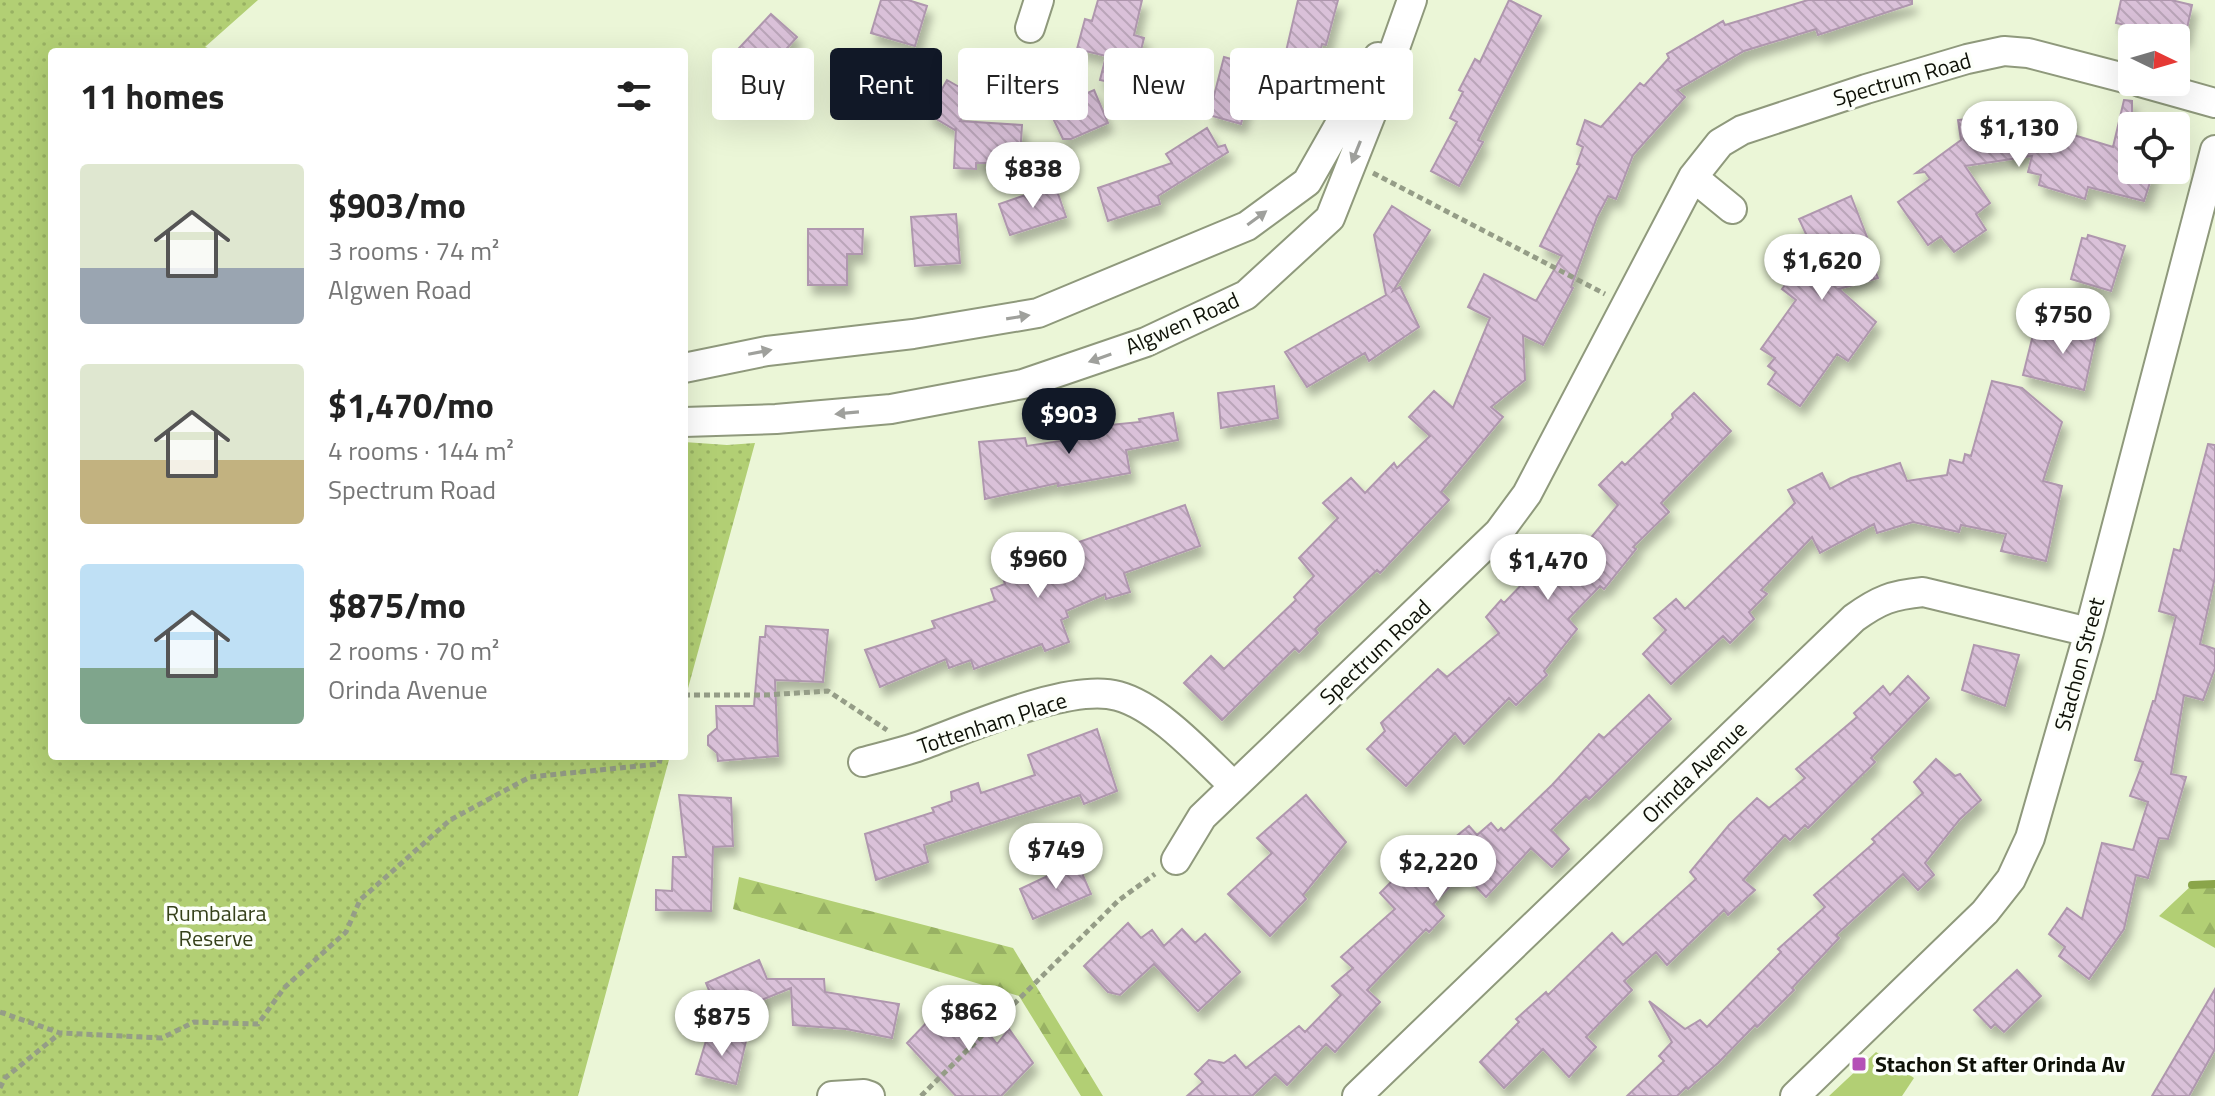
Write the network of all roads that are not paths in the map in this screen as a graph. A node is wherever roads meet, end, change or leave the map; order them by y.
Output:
1 (1039, 0) edge
2 (1411, 0) edge
3 (1030, 28) dead end
4 (2118, 76) edge
5 (2190, 96) edge
6 (2215, 103) edge
7 (2215, 150) edge
8 (1693, 177) junction
9 (1732, 209) dead end
10 (688, 367) edge
11 (688, 422) edge
12 (2089, 632) junction
13 (863, 762) dead end
14 (1234, 786) junction
15 (1176, 860) road end
16 (832, 1096) edge
17 (870, 1096) edge
18 (1357, 1096) edge
19 (1795, 1096) edge

1 - 3 street
10 -> 2 street, Algwen Road
2 -> 11 street, Algwen Road
4 - 8 street, Spectrum Road
5 - 6 street
7 - 12 street, Stachon Street
8 - 9 street
8 - 14 street, Spectrum Road
12 - 18 street, Orinda Avenue
12 - 19 street, Stachon Street
13 - 14 street, Tottenham Place
14 - 15 street, Spectrum Road
16 - 17 street

